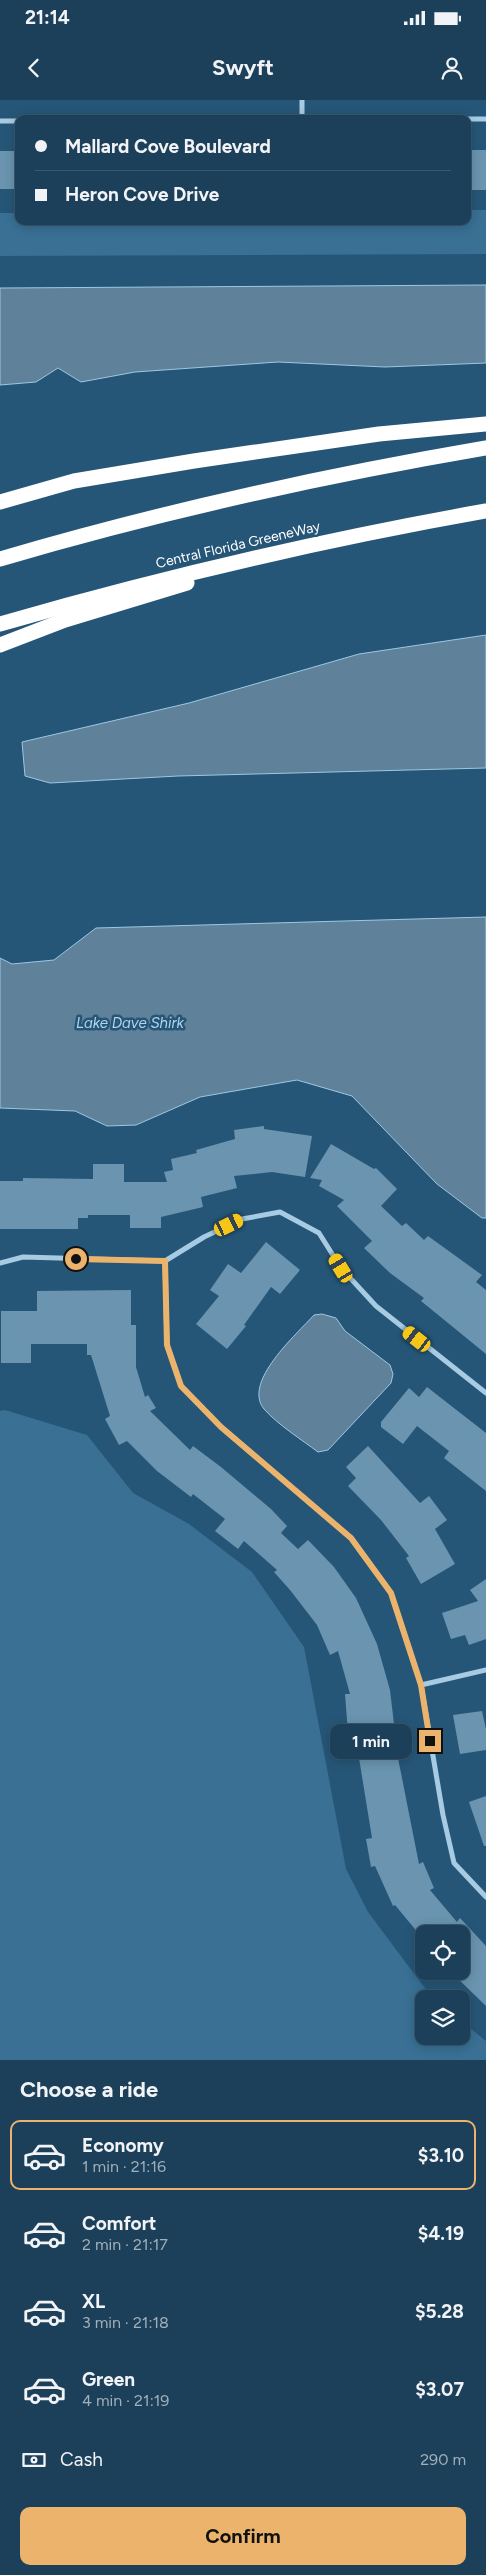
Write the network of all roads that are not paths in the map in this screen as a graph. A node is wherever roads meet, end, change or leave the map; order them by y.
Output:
1 (302, 100) edge
2 (302, 115) edge
3 (471, 119) edge
4 (486, 119) edge
5 (0, 121) edge
6 (15, 121) edge
7 (486, 424) edge
8 (486, 448) edge
9 (0, 502) edge
10 (486, 511) edge
11 (386, 529) junction
12 (0, 559) edge
13 (0, 624) edge
14 (0, 644) edge
15 (165, 1261) junction
16 (0, 1263) edge
17 (486, 1393) edge
18 (486, 1670) edge
19 (421, 1685) junction
20 (486, 1885) edge
21 (479, 1889) junction
22 (486, 1897) edge

1 - 2 street
3 - 4 street
5 - 6 street
7 - 9 highway
8 - 12 highway
10 - 11 highway, Central Florida GreeneWay
11 - 13 highway, Central Florida GreeneWay
11 - 14 highway
15 - 16 street
15 - 17 street
15 - 19 street
18 - 19 street
19 - 21 street
20 - 21 street
21 - 22 street

